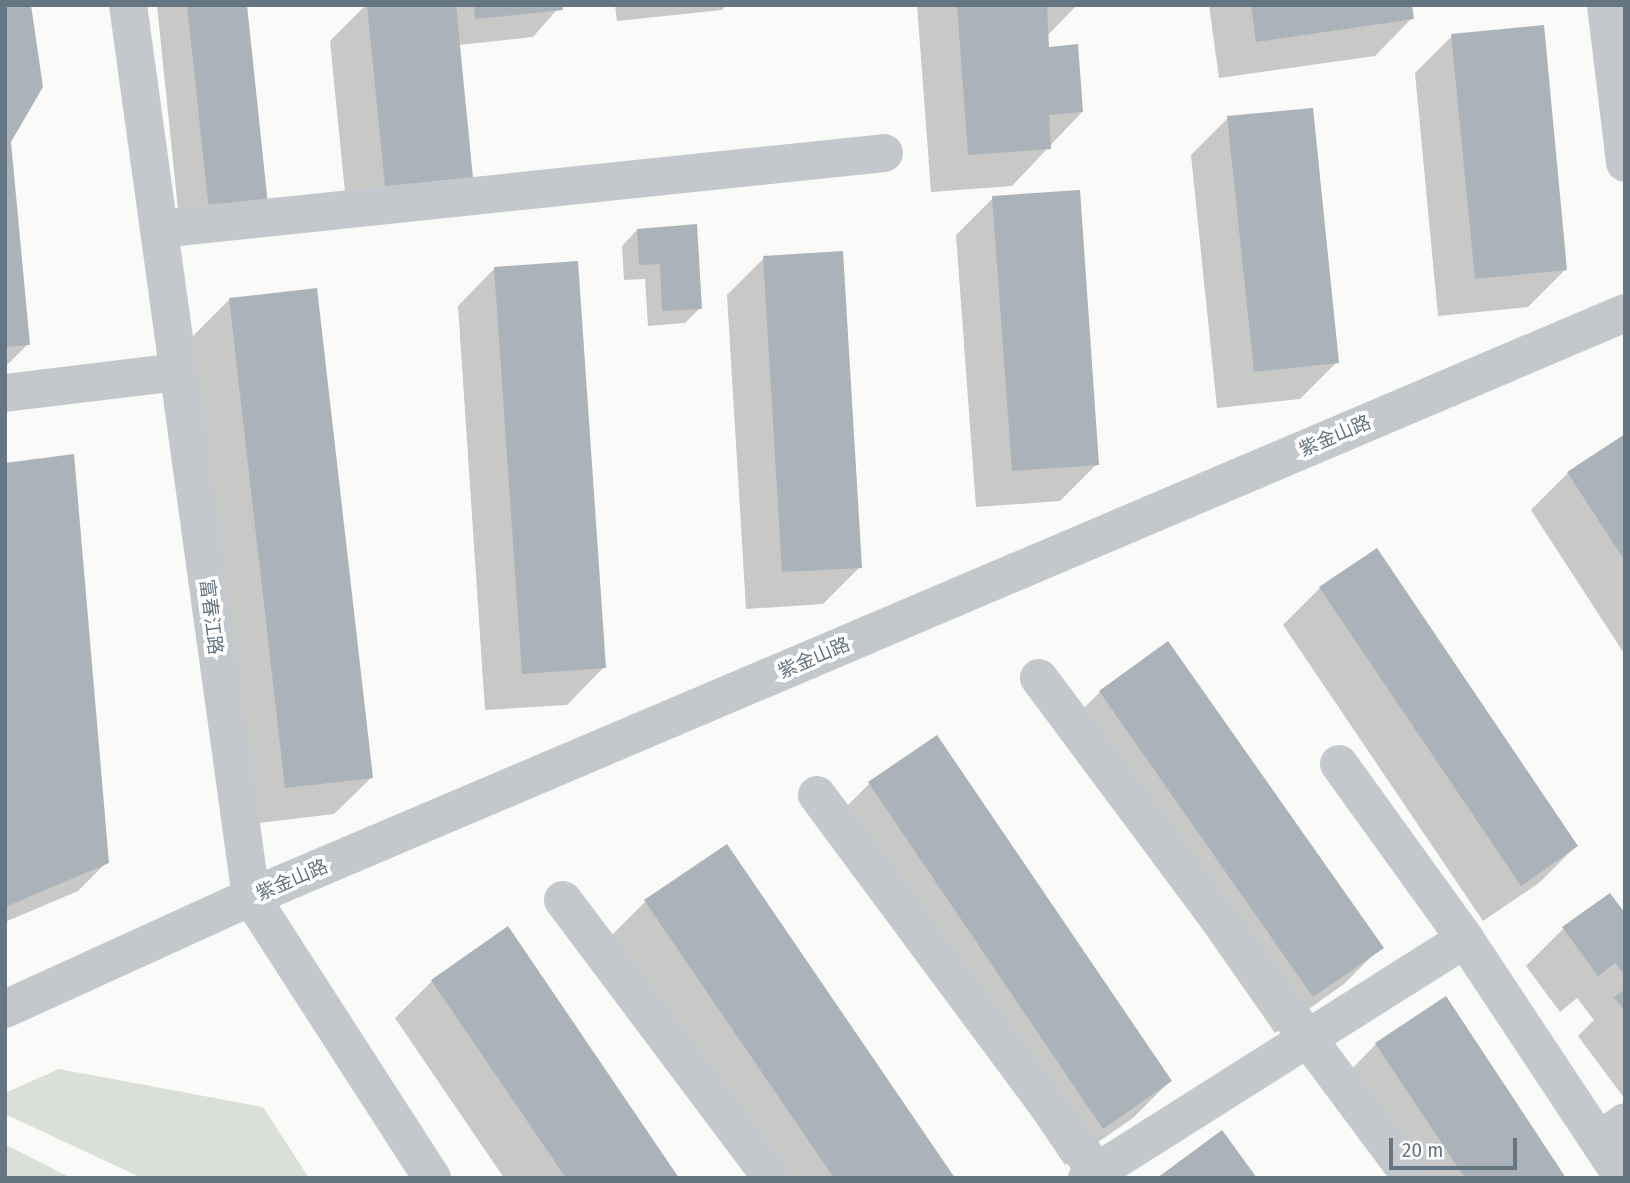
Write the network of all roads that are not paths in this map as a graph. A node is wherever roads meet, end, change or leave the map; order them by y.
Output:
1 (128, 5) edge
2 (1606, 5) edge
3 (884, 153) dead end
4 (1625, 163) edge
5 (159, 229) junction
6 (1625, 313) edge
7 (179, 372) junction
8 (5, 393) edge
9 (1039, 678) dead end
10 (1339, 764) dead end
11 (817, 795) dead end
12 (251, 898) junction
13 (563, 900) dead end
14 (1465, 939) junction
15 (5, 1009) edge
16 (1310, 1037) junction
17 (1612, 1131) edge
18 (1095, 1176) edge
19 (432, 1178) edge
20 (772, 1178) edge
21 (1412, 1178) edge
22 (1623, 1178) edge

1 - 5 street, 富春江路
2 - 4 street
3 - 5 street
5 - 7 street, 富春江路
6 - 12 street, 紫金山路
7 - 8 street
7 - 12 street, 富春江路
9 - 16 street
10 - 14 street
11 - 18 street
12 - 15 street, 紫金山路
12 - 19 street, 富春江路
13 - 20 street
14 - 16 street
14 - 17 street
16 - 18 street
16 - 21 street
17 - 22 street

